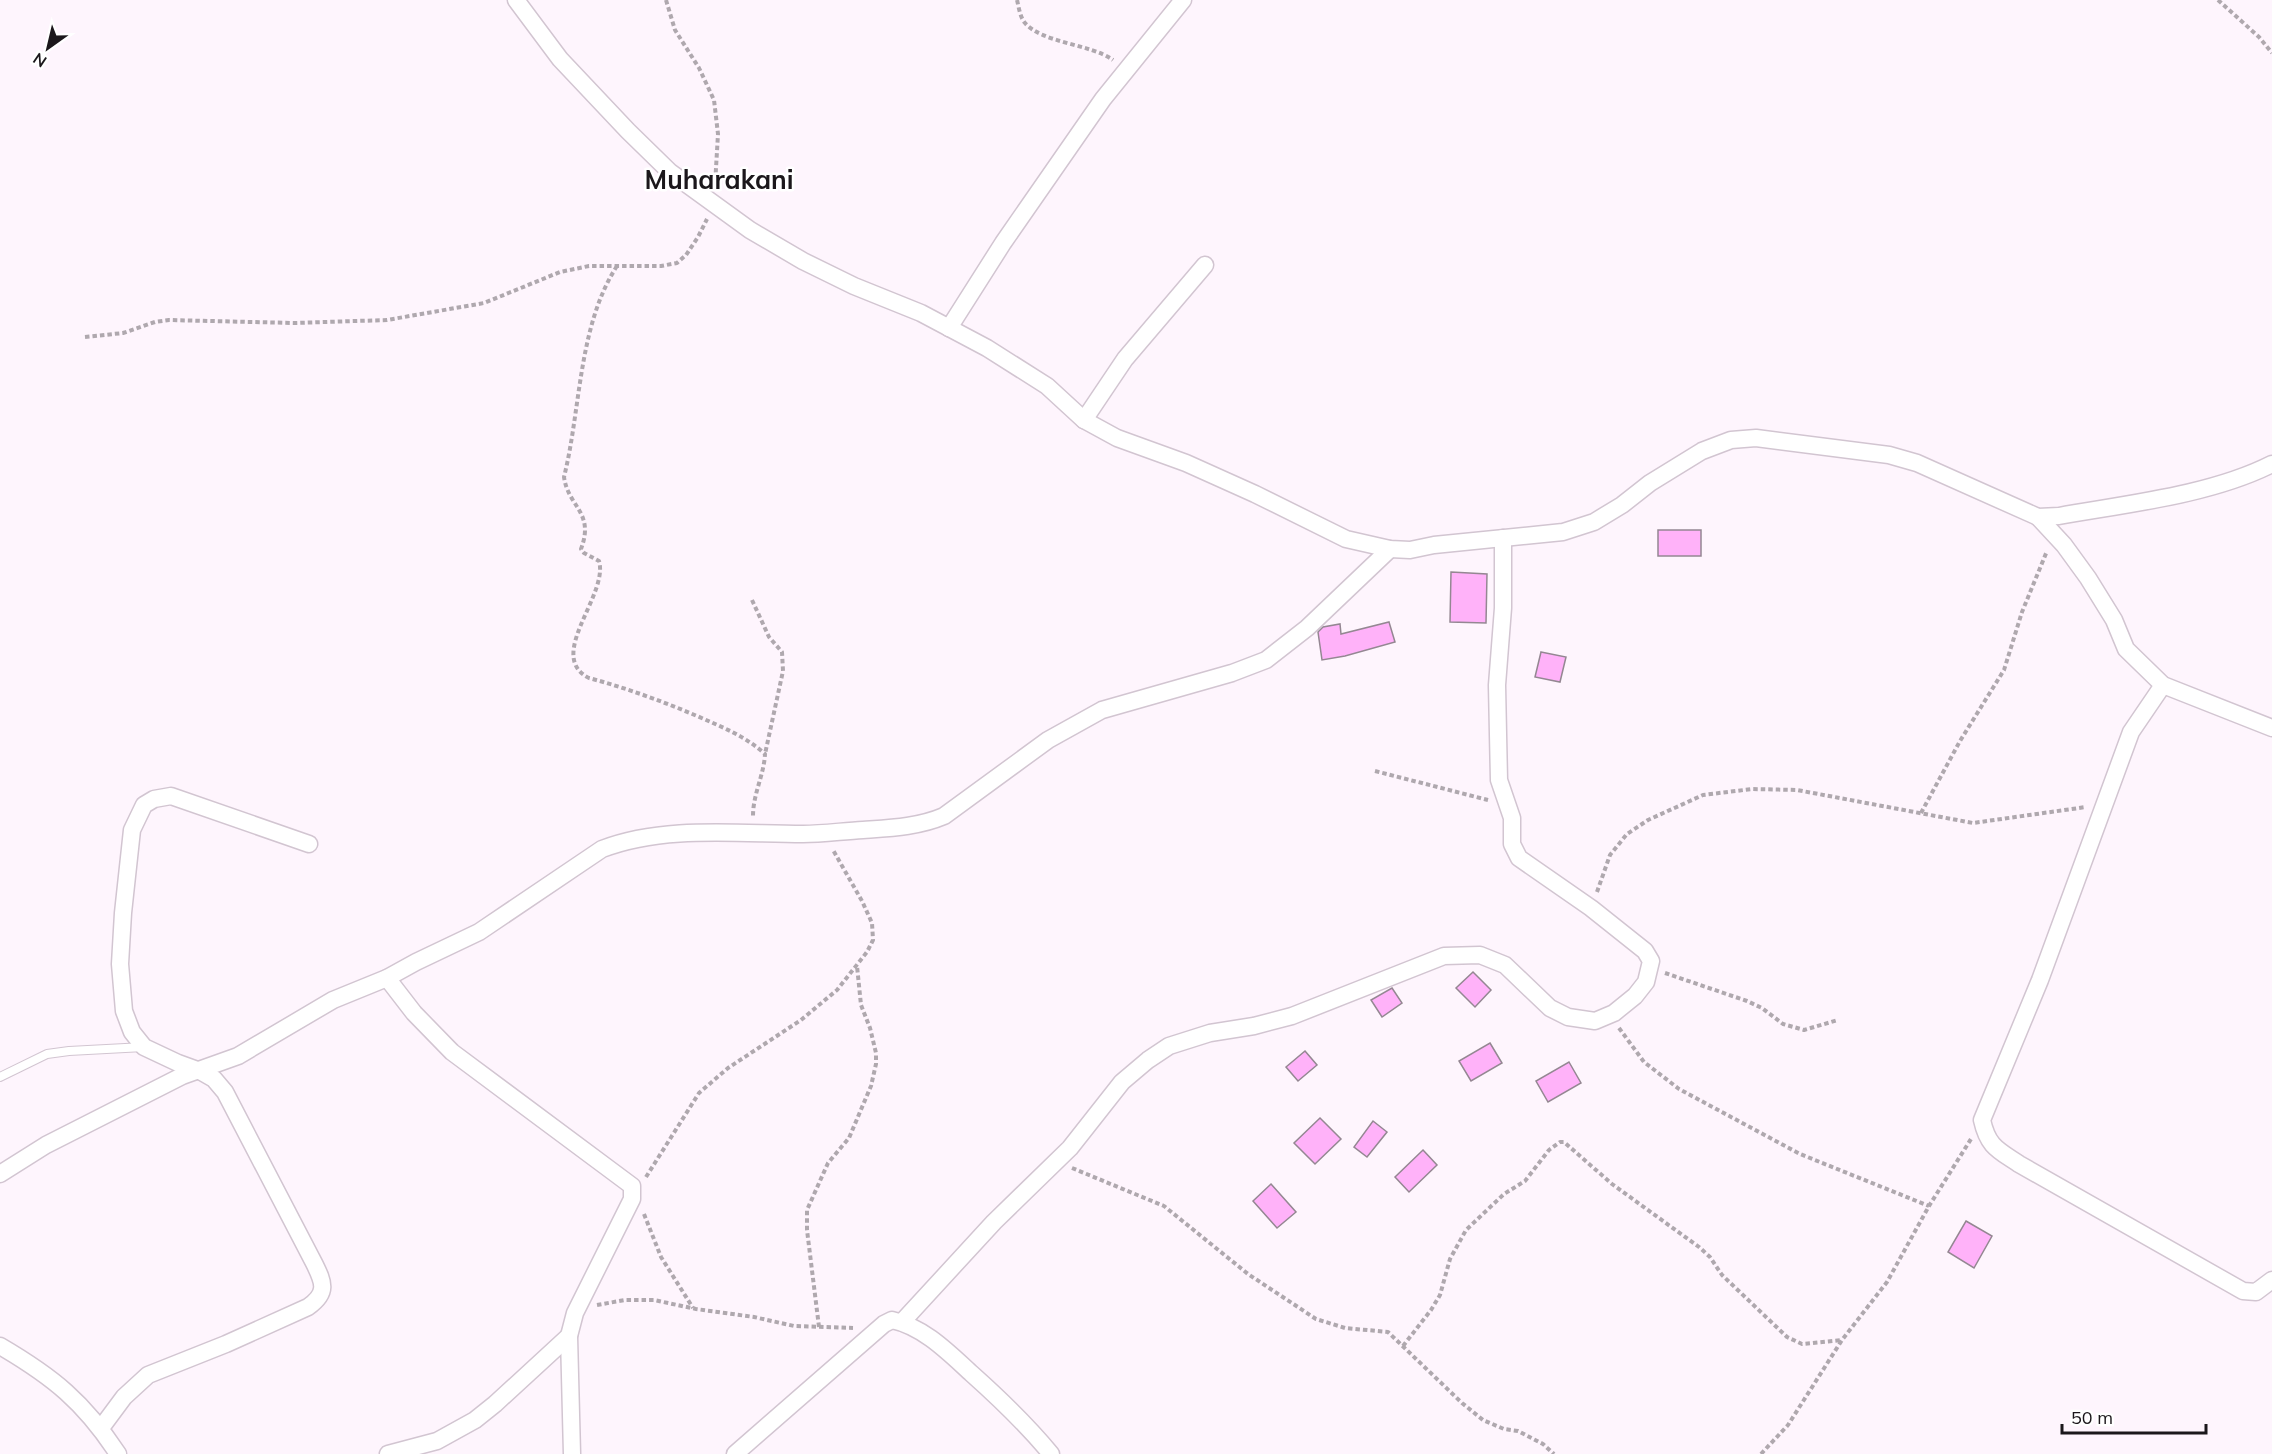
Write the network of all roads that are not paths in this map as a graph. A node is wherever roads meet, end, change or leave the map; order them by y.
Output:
1 (516, 0) edge
2 (1183, 0) edge
3 (1205, 265) dead end
4 (949, 328) junction
5 (1084, 420) junction
6 (2272, 464) edge
7 (2038, 517) junction
8 (1503, 538) junction
9 (1390, 549) junction
10 (2163, 685) junction
11 (2272, 728) edge
12 (309, 844) dead end
13 (387, 978) junction
14 (144, 1047) junction
15 (200, 1071) junction
16 (0, 1077) edge
17 (0, 1174) edge
18 (2272, 1280) edge
19 (902, 1322) junction
20 (569, 1336) junction
21 (0, 1346) edge
22 (101, 1428) junction
23 (118, 1454) edge
24 (388, 1454) edge
25 (572, 1454) edge
26 (735, 1454) edge
27 (1051, 1454) edge

1 - 4 street
2 - 4 street
3 - 5 street
4 - 5 street
5 - 9 street
6 - 7 street
7 - 8 street
7 - 10 street
8 - 9 street
8 - 19 street
9 - 13 street
10 - 11 street
10 - 18 street
12 - 14 street
13 - 15 street
13 - 20 street
14 - 15 street
14 - 16 lane
15 - 17 street
15 - 22 street
19 - 26 street
19 - 27 street
20 - 24 street
20 - 25 street
21 - 22 street
22 - 23 street

